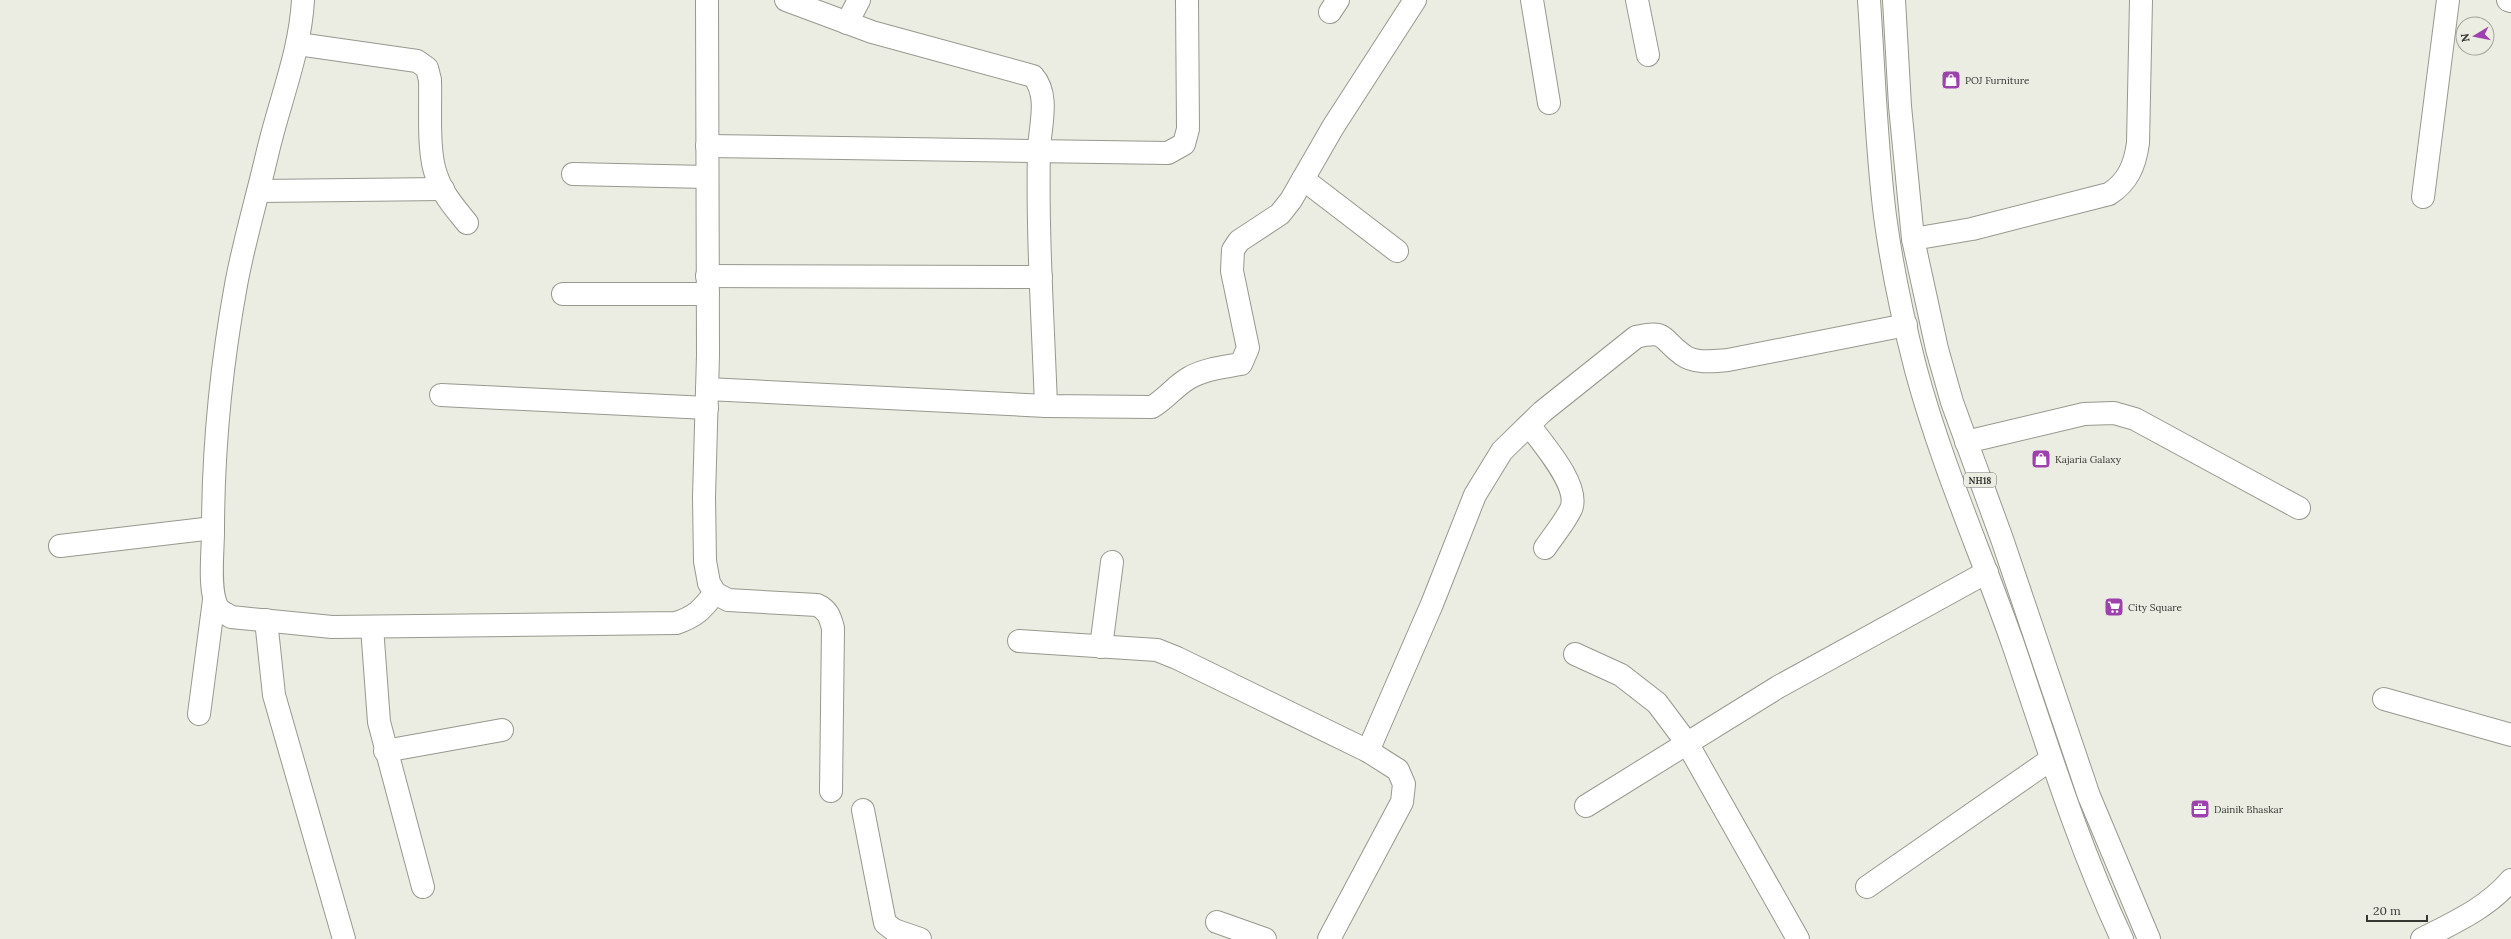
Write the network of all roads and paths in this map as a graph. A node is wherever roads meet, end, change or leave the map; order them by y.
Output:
1 (303, 0) edge
2 (707, 0) edge
3 (786, 0) edge
4 (859, 0) edge
5 (1187, 0) edge
6 (1415, 0) edge
7 (1532, 0) edge
8 (1637, 0) edge
9 (1869, 0) edge
10 (1894, 0) edge
11 (2141, 0) edge
12 (2448, 0) edge
13 (2508, 0) edge
14 (2511, 1) edge
15 (847, 23) junction
16 (298, 44) junction
17 (1648, 55) dead end
18 (1549, 103) dead end
19 (707, 146) junction
20 (1039, 149) junction
21 (573, 174) dead end
22 (707, 177) junction
23 (1303, 180) junction
24 (443, 189) junction
25 (259, 190) junction
26 (2423, 197) dead end
27 (467, 223) dead end
28 (1913, 239) junction
29 (1397, 251) dead end
30 (1041, 277) junction
31 (708, 285) junction
32 (563, 294) dead end
33 (1906, 325) junction
34 (441, 395) dead end
35 (707, 399) junction
36 (1046, 406) junction
37 (1529, 425) junction
38 (1966, 442) junction
39 (2299, 508) dead end
40 (213, 528) junction
41 (60, 546) dead end
42 (1545, 548) dead end
43 (1112, 562) dead end
44 (1988, 572) junction
45 (715, 593) junction
46 (214, 600) junction
47 (266, 620) junction
48 (372, 627) junction
49 (1019, 641) dead end
50 (1101, 647) junction
51 (1575, 654) dead end
52 (2384, 699) dead end
53 (199, 714) dead end
54 (502, 730) dead end
55 (2511, 735) edge
56 (1687, 743) junction
57 (385, 751) junction
58 (1368, 751) junction
59 (2050, 760) junction
60 (831, 791) dead end
61 (1586, 806) dead end
62 (862, 810) dead end
63 (2511, 880) edge
64 (423, 887) dead end
65 (1867, 888) dead end
66 (1217, 922) dead end
67 (344, 939) edge
68 (920, 939) edge
69 (1265, 939) edge
70 (1329, 939) edge
71 (1798, 939) edge
72 (2122, 939) edge
73 (2149, 939) edge
74 (2422, 939) edge

1 - 16 main road
2 - 19 main road
3 - 15 main road
4 - 15 main road
5 - 20 main road
6 - 23 main road
7 - 18 main road
8 - 17 main road
9 - 33 main road, NH18
10 - 28 main road, NH18
11 - 28 main road
12 - 26 main road
13 - 14 main road
15 - 20 main road
16 - 24 main road
16 - 25 main road
19 - 20 main road
19 - 22 main road
20 - 30 main road
21 - 22 main road
22 - 31 main road
23 - 29 main road
23 - 36 main road
24 - 25 main road
24 - 27 main road
25 - 40 main road
28 - 38 main road, NH18
30 - 31 main road
30 - 36 main road
31 - 32 main road
31 - 35 main road
33 - 37 main road
33 - 44 main road, NH18
34 - 35 main road
35 - 36 main road
35 - 45 main road
37 - 42 main road
37 - 58 main road
38 - 39 main road
38 - 73 main road, NH18
40 - 41 main road
40 - 46 main road
43 - 50 main road
44 - 56 main road
44 - 59 main road, NH18
45 - 48 main road
45 - 60 main road
46 - 47 main road
46 - 53 main road
47 - 48 main road
47 - 67 main road
48 - 57 main road
49 - 50 main road
50 - 58 main road
51 - 56 main road
52 - 55 main road
54 - 57 main road
56 - 61 main road
56 - 71 main road
57 - 64 main road
58 - 70 main road
59 - 65 main road
59 - 72 main road, NH18
62 - 68 main road
63 - 74 main road
66 - 69 main road

